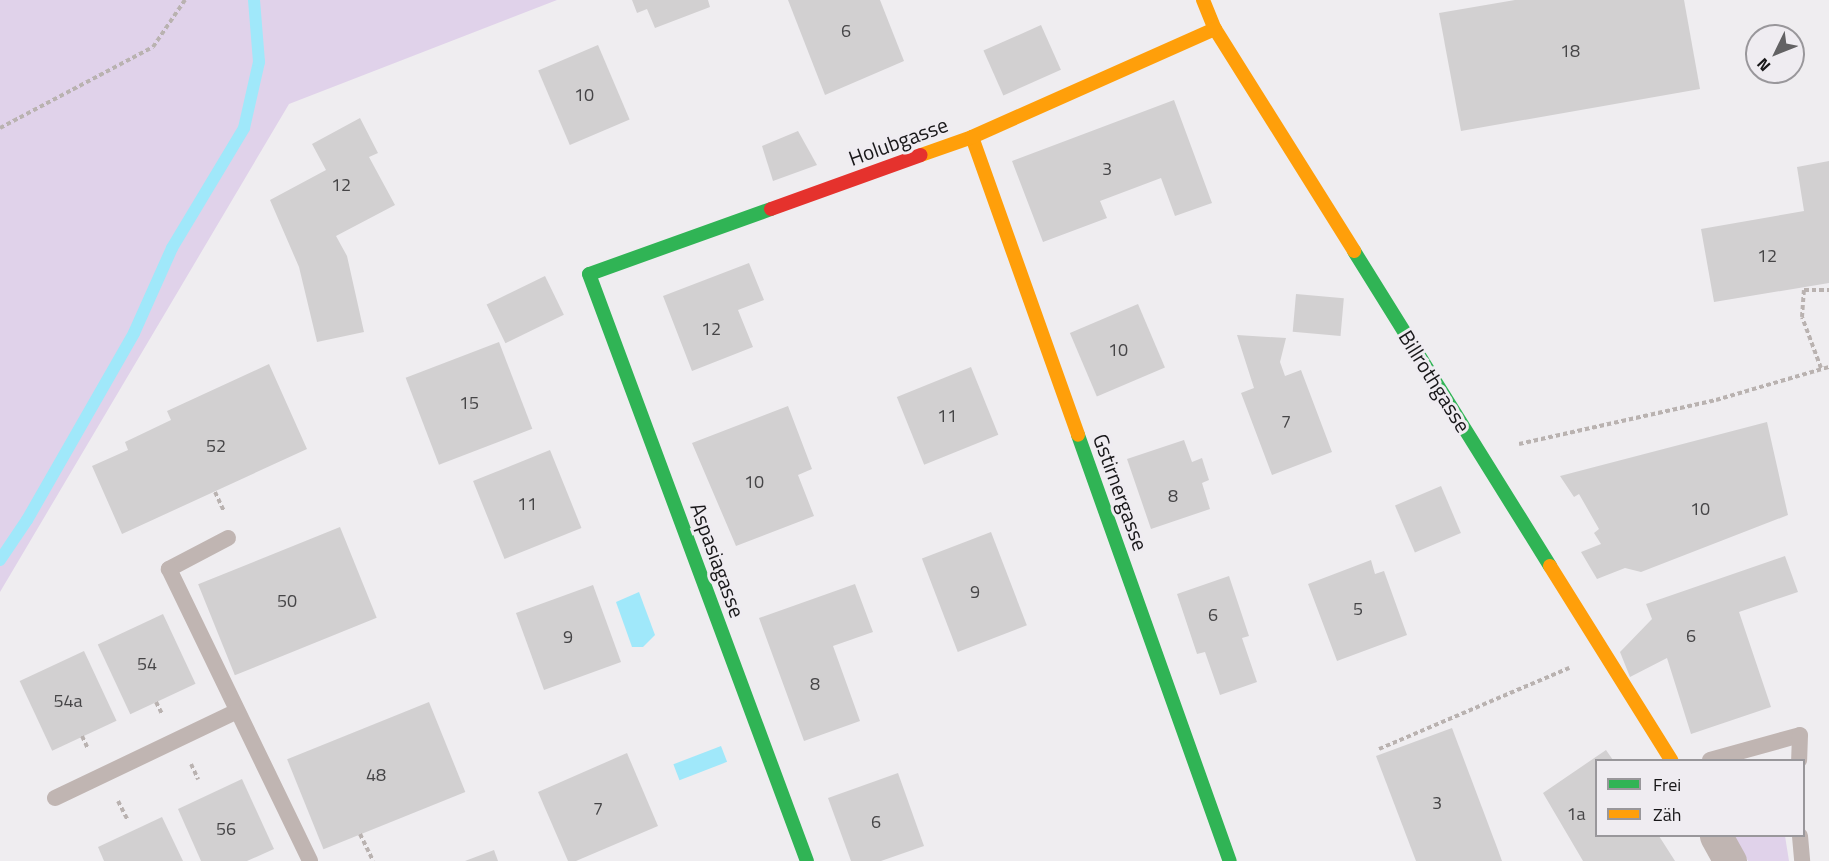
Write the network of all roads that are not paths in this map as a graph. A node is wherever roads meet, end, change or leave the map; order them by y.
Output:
1 (1203, 0) edge
2 (1215, 29) junction
3 (972, 136) junction
4 (588, 274) joint
5 (228, 538) dead end
6 (235, 712) junction
7 (1670, 759) edge
8 (1714, 759) edge
9 (1799, 759) edge
10 (55, 798) dead end
11 (1717, 837) edge
12 (1800, 837) edge
13 (310, 861) edge
14 (807, 861) edge
15 (1230, 861) edge
16 (1730, 861) edge
17 (1802, 861) edge

1 - 2 street, Billrothgasse
2 - 3 street, Holubgasse
2 - 7 street, Billrothgasse
3 - 4 street, Holubgasse
3 - 15 street, Gstirnergasse
4 - 14 street, Aspasiagasse
5 - 6 lane
6 - 10 lane
6 - 13 lane
8 - 9 lane
11 - 16 street
12 - 17 lane

